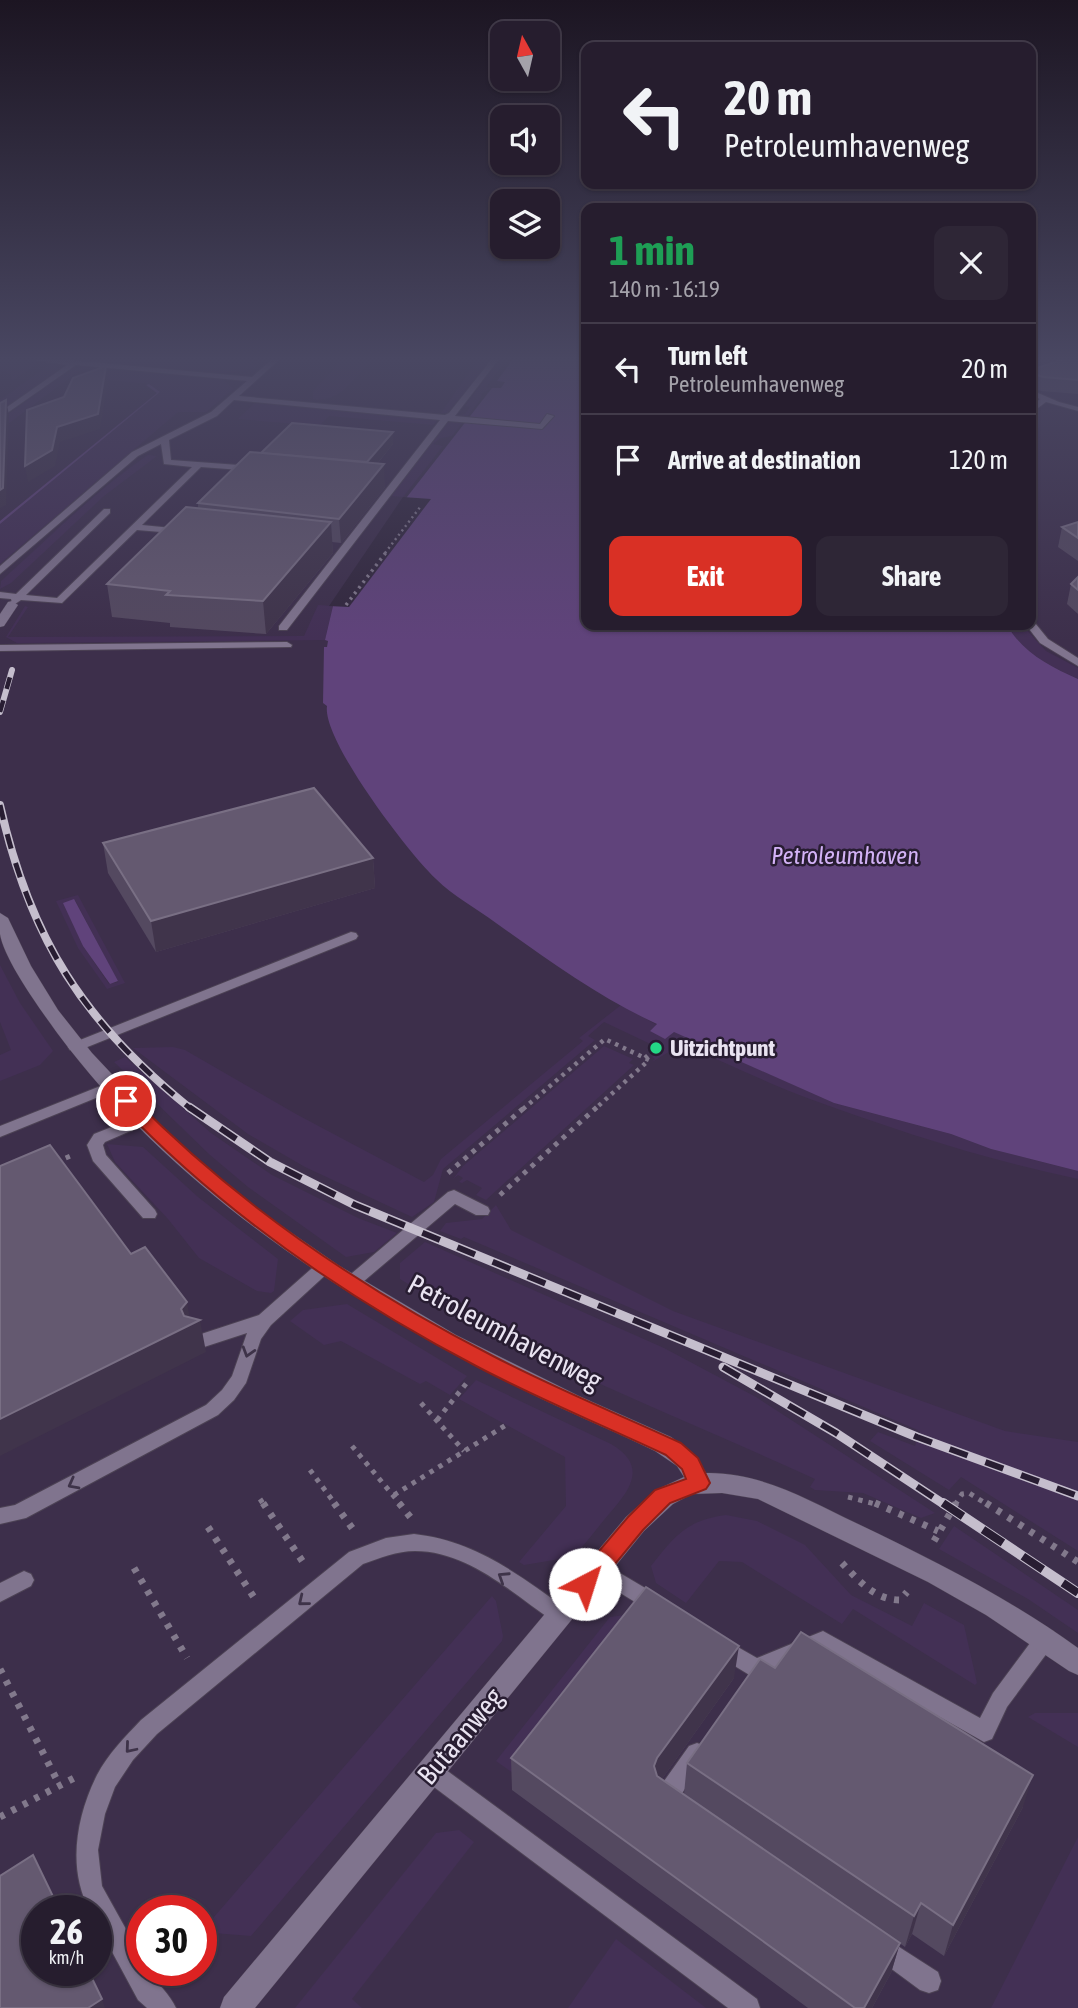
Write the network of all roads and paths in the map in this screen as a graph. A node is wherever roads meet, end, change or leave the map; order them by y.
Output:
1 (137, 453) edge
2 (166, 453) edge
3 (419, 453) edge
4 (199, 465) junction
5 (257, 470) edge
6 (382, 481) edge
7 (396, 483) junction
8 (421, 506) dead end
9 (107, 511) dead end
10 (135, 527) junction
11 (187, 533) edge
12 (331, 548) dead end
13 (344, 549) junction
14 (0, 571) edge
15 (0, 595) edge
16 (15, 601) junction
17 (346, 604) dead end
18 (0, 623) edge
19 (283, 628) dead end
20 (1035, 630) edge
21 (287, 645) dead end
22 (0, 648) edge
23 (1078, 663) edge
24 (0, 918) edge
25 (351, 936) dead end
26 (75, 1047) junction
27 (656, 1048) dead end
28 (645, 1058) junction
29 (113, 1086) junction
30 (144, 1119) junction
31 (0, 1132) edge
32 (95, 1145) junction
33 (48, 1166) edge
34 (454, 1196) junction
35 (482, 1211) joint
36 (149, 1214) dead end
37 (325, 1266) junction
38 (351, 1283) junction
39 (265, 1320) junction
40 (198, 1342) edge
41 (486, 1362) junction
42 (421, 1403) dead end
43 (437, 1420) junction
44 (506, 1425) dead end
45 (352, 1446) dead end
46 (464, 1451) junction
47 (310, 1471) dead end
48 (699, 1483) junction
49 (394, 1495) junction
50 (260, 1499) dead end
51 (0, 1516) edge
52 (208, 1527) dead end
53 (938, 1531) dead end
54 (419, 1541) junction
55 (369, 1551) junction
56 (1078, 1562) edge
57 (134, 1568) dead end
58 (598, 1569) junction
59 (24, 1580) dead end
60 (320, 1587) junction
61 (0, 1593) edge
62 (670, 1614) edge
63 (560, 1615) junction
64 (272, 1626) junction
65 (702, 1635) edge
66 (1046, 1638) junction
67 (1078, 1663) edge
68 (0, 1669) edge
69 (756, 1669) junction
70 (202, 1684) junction
71 (741, 1691) edge
72 (710, 1734) edge
73 (430, 1771) junction
74 (1, 1814) edge
75 (688, 1815) edge
76 (860, 1933) edge
77 (929, 1981) dead end
78 (164, 2008) edge
79 (235, 2008) edge
80 (748, 2008) edge

1 - 14 lane
2 - 4 lane
3 - 7 lane
4 - 5 lane
4 - 10 lane
6 - 7 lane
7 - 13 lane
8 - 17 path
9 - 16 lane
10 - 11 lane
10 - 16 lane
12 - 13 lane
13 - 19 lane
15 - 16 lane
16 - 18 street
20 - 23 lane
21 - 22 lane
24 - 26 street, Petroleumhavenweg
25 - 26 lane
26 - 29 street, Petroleumhavenweg
27 - 28 path
28 - 34 path
28 - 35 path
29 - 30 street, Petroleumhavenweg
29 - 31 lane
30 - 32 lane
30 - 37 street, Petroleumhavenweg
32 - 33 path
32 - 36 lane
34 - 35 lane
34 - 38 lane
37 - 38 street, Petroleumhavenweg
37 - 39 lane
38 - 41 street, Petroleumhavenweg
39 - 40 lane
39 -> 51 lane
41 - 43 path
41 - 48 street, Petroleumhavenweg
42 - 43 path
43 - 46 path
44 - 46 path
45 - 49 path
46 - 49 path
47 - 55 path
48 - 58 street, Butaanweg
48 - 66 street
49 - 54 path
50 - 60 path
52 - 64 path
53 - 56 path
54 - 55 lane
63 -> 54 lane
55 - 60 lane
57 - 70 path
58 - 62 lane
58 - 63 street, Butaanweg
59 - 61 lane
60 -> 64 lane
63 - 73 street, Butaanweg
64 - 70 lane
65 - 69 lane
66 - 67 street
66 - 69 lane
68 - 74 path
69 - 71 lane
70 -> 78 lane
72 - 75 lane
73 - 79 street, Butaanweg
73 - 80 lane
76 - 77 lane

